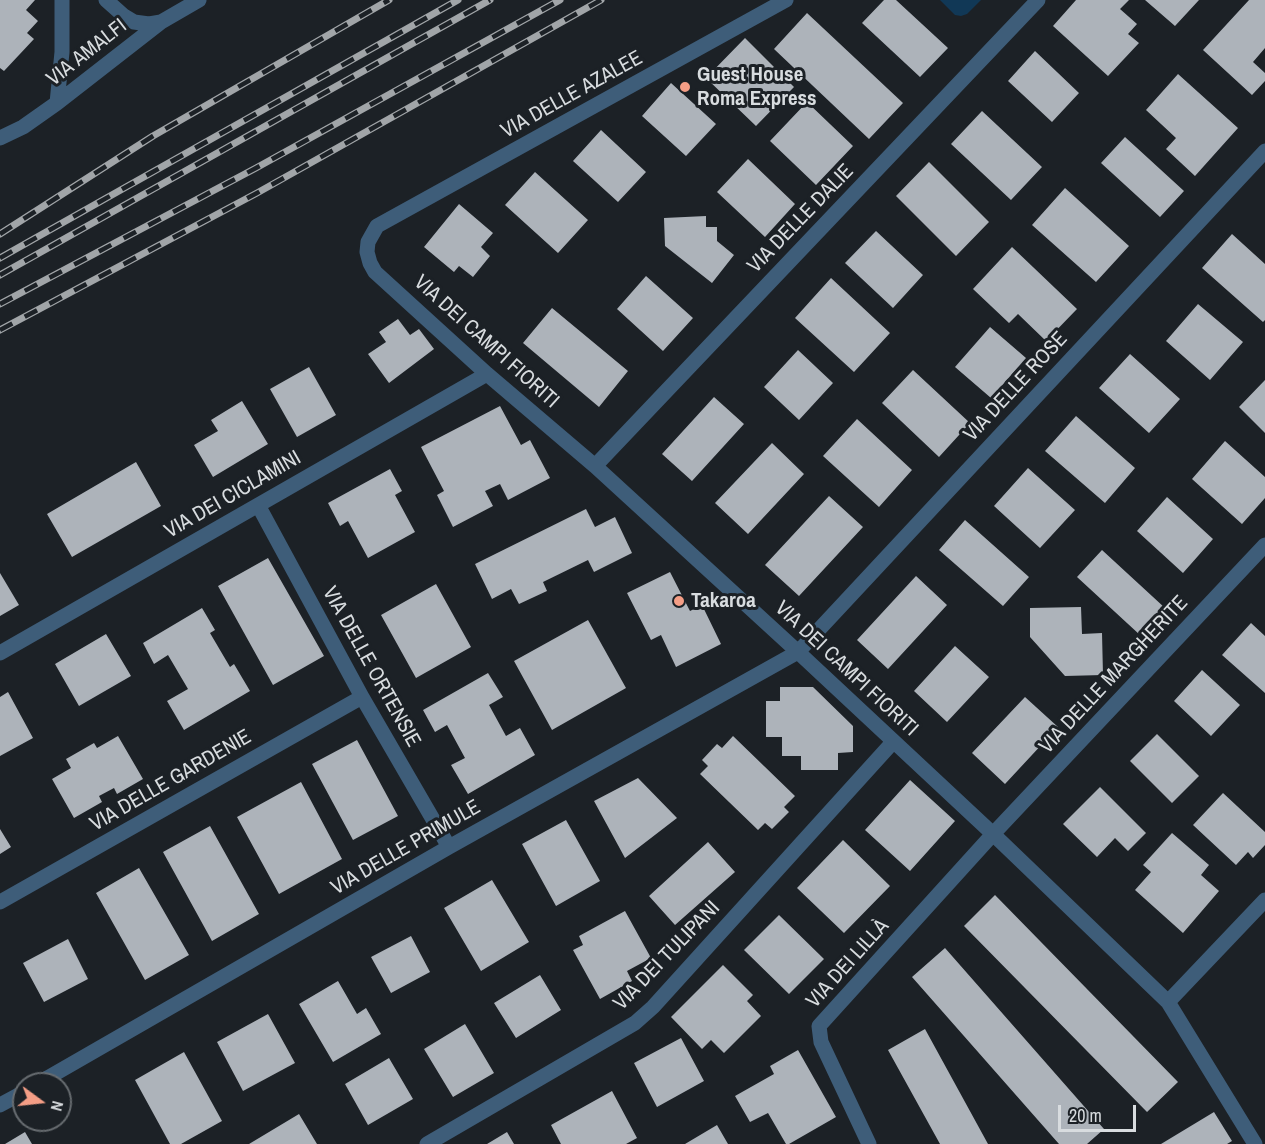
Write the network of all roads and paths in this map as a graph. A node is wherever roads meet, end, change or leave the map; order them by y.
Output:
1 (62, 0) edge
2 (106, 0) edge
3 (199, 0) edge
4 (786, 0) edge
5 (1038, 0) edge
6 (161, 22) junction
7 (57, 104) junction
8 (0, 138) edge
9 (1265, 151) edge
10 (377, 226) joint
11 (487, 374) junction
12 (595, 466) junction
13 (258, 505) junction
14 (1265, 545) edge
15 (798, 652) junction
16 (0, 653) edge
17 (362, 697) junction
18 (893, 742) junction
19 (993, 834) junction
20 (449, 847) junction
21 (1265, 900) edge
22 (0, 902) edge
23 (1168, 1002) junction
24 (58, 1072) edge
25 (866, 1143) edge
26 (427, 1144) edge
27 (1255, 1144) edge

1 - 7 street
2 - 6 street
3 - 6 street, VIA AMALFI
4 - 10 street, VIA DELLE AZALEE
5 - 12 street, VIA DELLE DALIE
6 - 7 street, VIA AMALFI
7 - 8 street, VIA AMALFI
9 - 15 street, VIA DELLE ROSE
10 - 11 street, VIA DEI CAMPI FIORITI
11 - 12 street, VIA DEI CAMPI FIORITI
11 - 13 street, VIA DEI CICLAMINI
12 - 15 street, VIA DEI CAMPI FIORITI
13 - 16 street, VIA DEI CICLAMINI
13 - 17 street, VIA DELLE ORTENSIE
14 - 19 street, VIA DELLE MARGHERITE
15 - 18 street, VIA DEI CAMPI FIORITI
15 - 20 street, VIA DELLE PRIMULE
17 - 20 street, VIA DELLE ORTENSIE
17 - 22 street, VIA DELLE GARDENIE
18 - 19 street, VIA DEI CAMPI FIORITI
18 - 26 street, VIA DEI TULIPANI
19 - 23 street, VIA DEI CAMPI FIORITI
19 - 25 street, VIA DEI LILLÀ
20 - 24 street, VIA DELLE PRIMULE
21 - 23 street
23 - 27 street, VIA DEI CAMPI FIORITI

